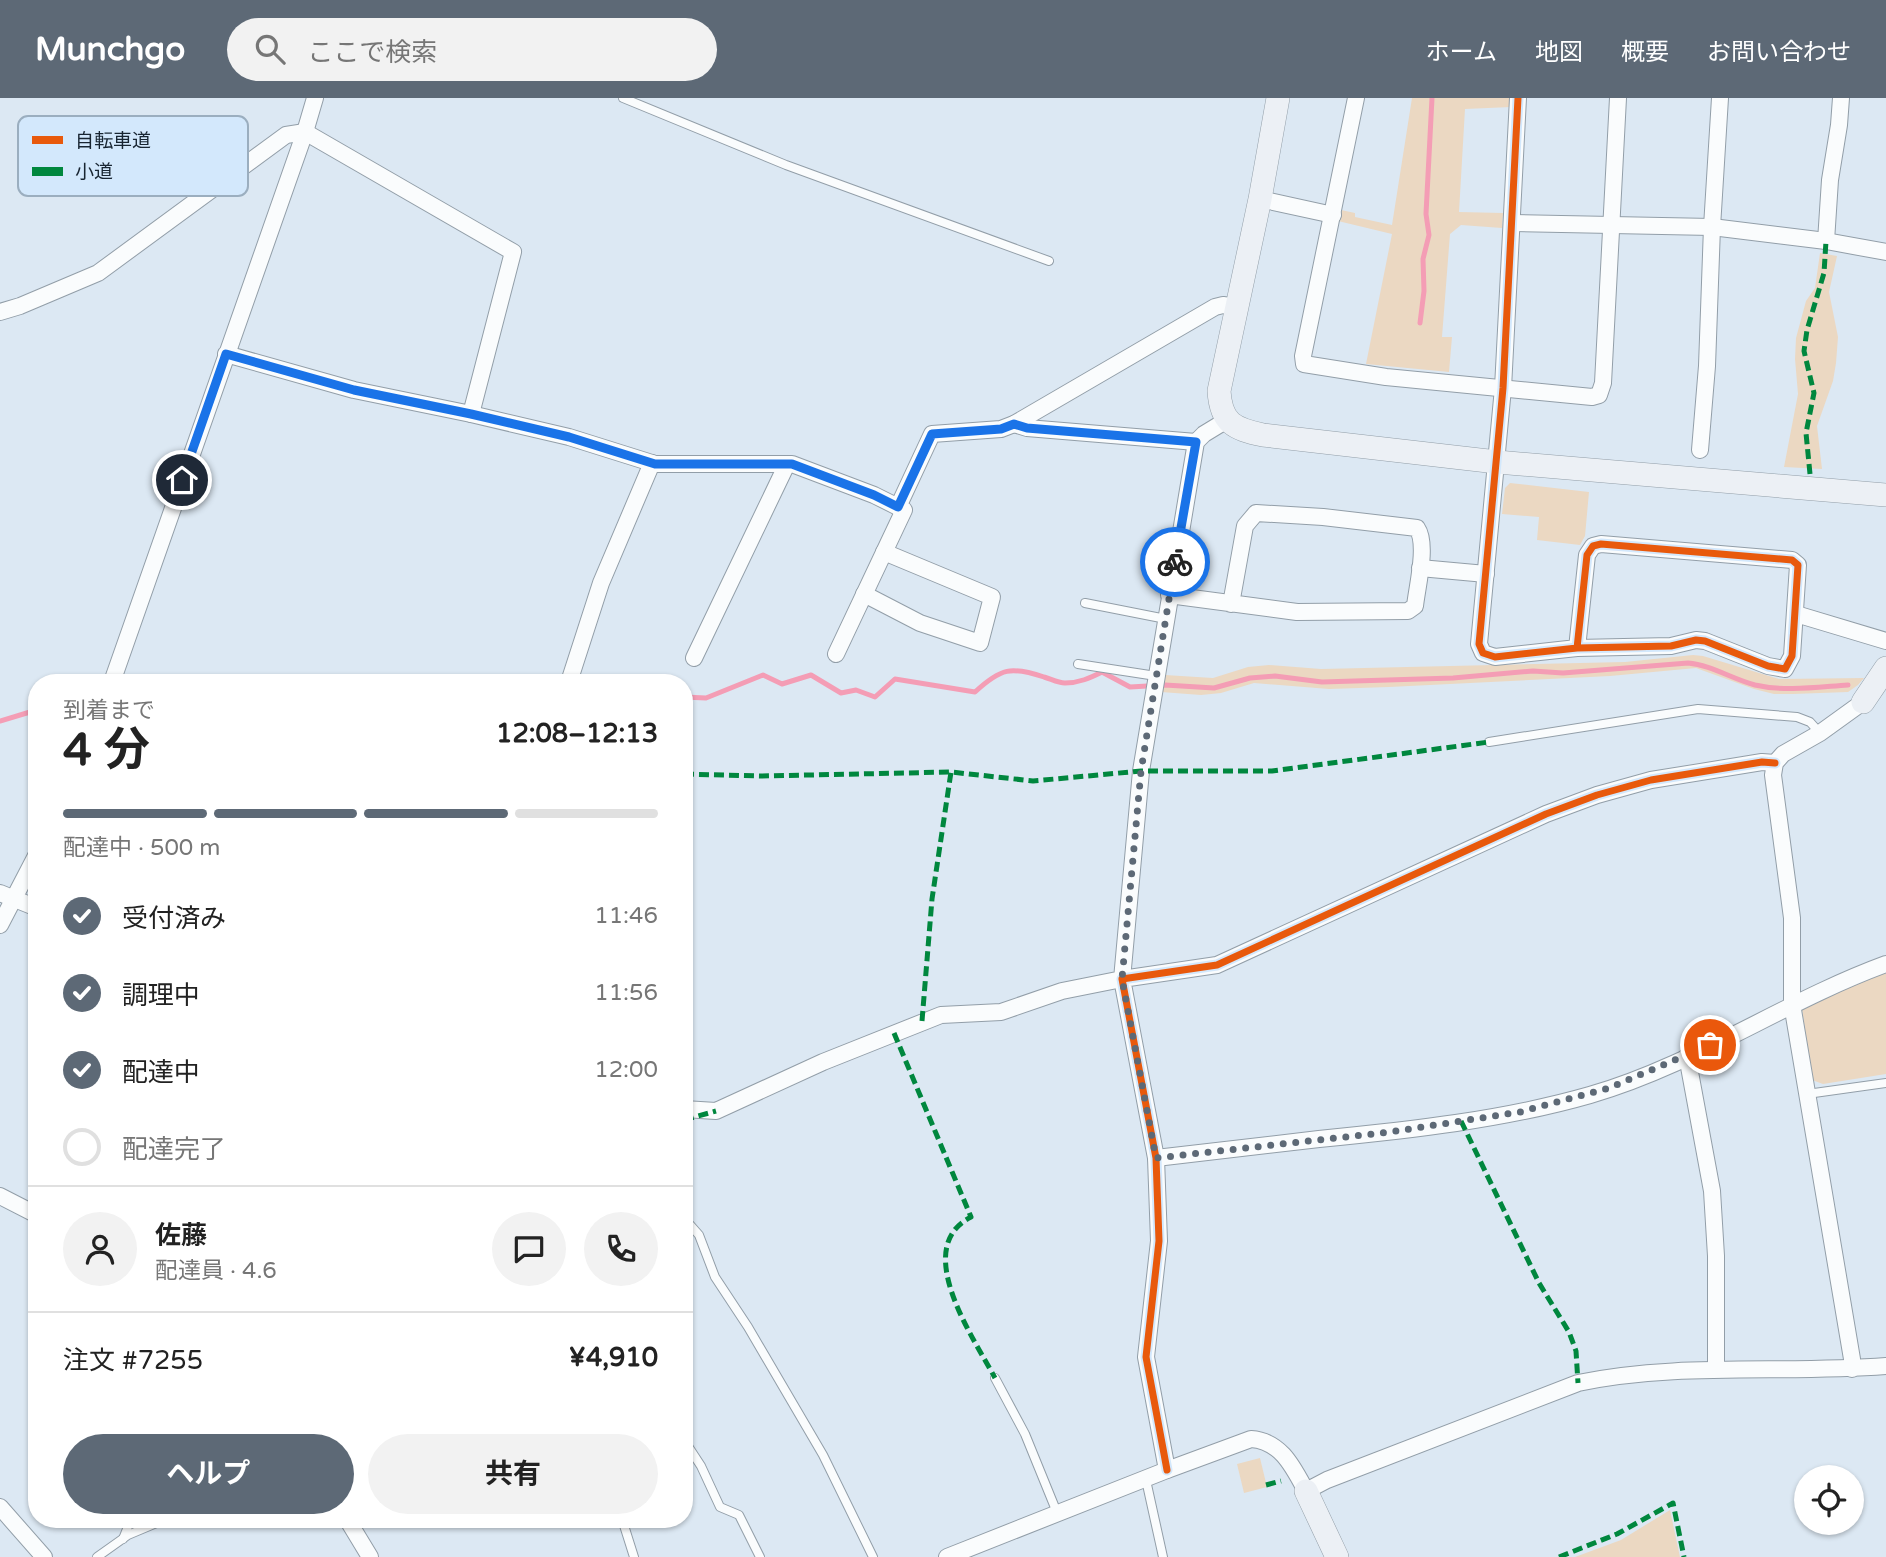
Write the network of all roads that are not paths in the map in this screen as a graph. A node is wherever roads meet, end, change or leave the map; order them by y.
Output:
1 (315, 98) edge
2 (623, 98) edge
3 (1278, 98) edge
4 (1356, 98) edge
5 (1518, 98) edge
6 (1619, 98) edge
7 (1720, 98) edge
8 (1841, 98) edge
9 (305, 132) junction
10 (248, 163) edge
11 (203, 196) edge
12 (1260, 199) junction
13 (1333, 215) junction
14 (1513, 223) junction
15 (1614, 224) junction
16 (1712, 227) junction
17 (1826, 241) junction
18 (1886, 252) edge
19 (1049, 261) dead end
20 (1237, 307) junction
21 (0, 312) edge
22 (226, 354) junction
23 (1503, 388) junction
24 (471, 414) junction
25 (1227, 420) junction
26 (1014, 424) junction
27 (1196, 442) junction
28 (1699, 450) dead end
29 (1497, 462) junction
30 (652, 463) junction
31 (787, 464) junction
32 (1886, 495) edge
33 (898, 507) junction
34 (884, 552) junction
35 (1420, 568) junction
36 (1486, 574) junction
37 (864, 594) junction
38 (1169, 595) junction
39 (1085, 603) dead end
40 (1231, 604) junction
41 (1796, 614) junction
42 (1166, 619) junction
43 (1886, 641) edge
44 (1577, 648) junction
45 (836, 654) dead end
46 (694, 657) dead end
47 (1078, 664) dead end
48 (1886, 668) edge
49 (115, 674) edge
50 (572, 674) edge
51 (1156, 676) junction
52 (1863, 702) joint
53 (1820, 733) junction
54 (1489, 742) dead end
55 (1775, 763) junction
56 (28, 867) edge
57 (7, 896) edge
58 (28, 904) edge
59 (0, 925) edge
60 (1886, 964) edge
61 (1122, 979) junction
62 (1792, 1004) junction
63 (1687, 1056) junction
64 (1886, 1083) edge
65 (1807, 1094) junction
66 (693, 1109) edge
67 (1156, 1158) junction
68 (0, 1196) edge
69 (28, 1210) edge
70 (693, 1229) edge
71 (1886, 1366) edge
72 (1716, 1369) junction
73 (1852, 1369) junction
74 (995, 1378) dead end
75 (693, 1454) edge
76 (1167, 1470) junction
77 (1146, 1480) junction
78 (1306, 1490) junction
79 (0, 1507) edge
80 (1058, 1515) junction
81 (127, 1528) edge
82 (146, 1528) edge
83 (352, 1528) edge
84 (625, 1528) edge
85 (122, 1539) junction
86 (34, 1554) edge
87 (96, 1557) edge
88 (370, 1557) edge
89 (634, 1557) edge
90 (760, 1557) edge
91 (873, 1557) edge
92 (947, 1557) edge
93 (1163, 1557) edge
94 (1337, 1557) edge

1 - 9 street
2 - 19 lane
3 - 12 street
4 - 13 street
5 - 14 street
6 - 15 street
7 - 16 street
8 - 17 street
9 - 10 street
9 - 22 street
9 - 24 street
11 - 21 street
12 - 13 street
12 - 20 street
13 - 23 street
14 - 15 street
14 - 23 street
15 - 16 street
15 - 23 street
16 - 17 street
16 - 28 street
17 - 18 street
20 - 25 street
20 - 26 street
22 - 24 street
22 - 49 street
23 - 29 street
24 - 30 street
25 - 27 street
25 - 29 street
26 - 27 street
26 - 33 street
27 - 38 street
29 - 32 street
29 - 36 street
30 - 31 street
30 - 50 street
31 - 33 street
31 - 46 street
33 - 34 street
34 - 37 street
34 - 37 street
35 - 36 street
35 - 40 street
35 - 40 street
36 - 44 street
37 - 45 street
38 - 40 street
38 - 42 street
39 - 42 lane
41 - 43 street
41 - 44 street
41 - 44 street
42 - 51 street
47 - 51 lane
48 - 52 street
51 - 61 street
52 - 53 street
53 - 54 lane
53 - 55 street
55 - 61 street
55 - 62 street
56 - 57 street
57 - 58 street
57 - 59 street
60 - 62 street
61 - 66 street
61 - 67 street
62 - 63 street
62 - 65 street
63 - 67 street
63 - 72 street
64 - 65 lane
65 - 73 street
67 - 76 street
68 - 69 street
70 - 91 lane
71 - 73 street
72 - 73 street
72 - 78 street
74 - 80 lane
75 - 90 lane
76 - 77 street
76 - 78 street
77 - 80 street
77 - 93 lane
78 - 94 street
79 - 86 street
80 - 92 street
81 - 85 lane
82 - 85 lane
83 - 88 street
84 - 89 lane
85 - 87 lane

